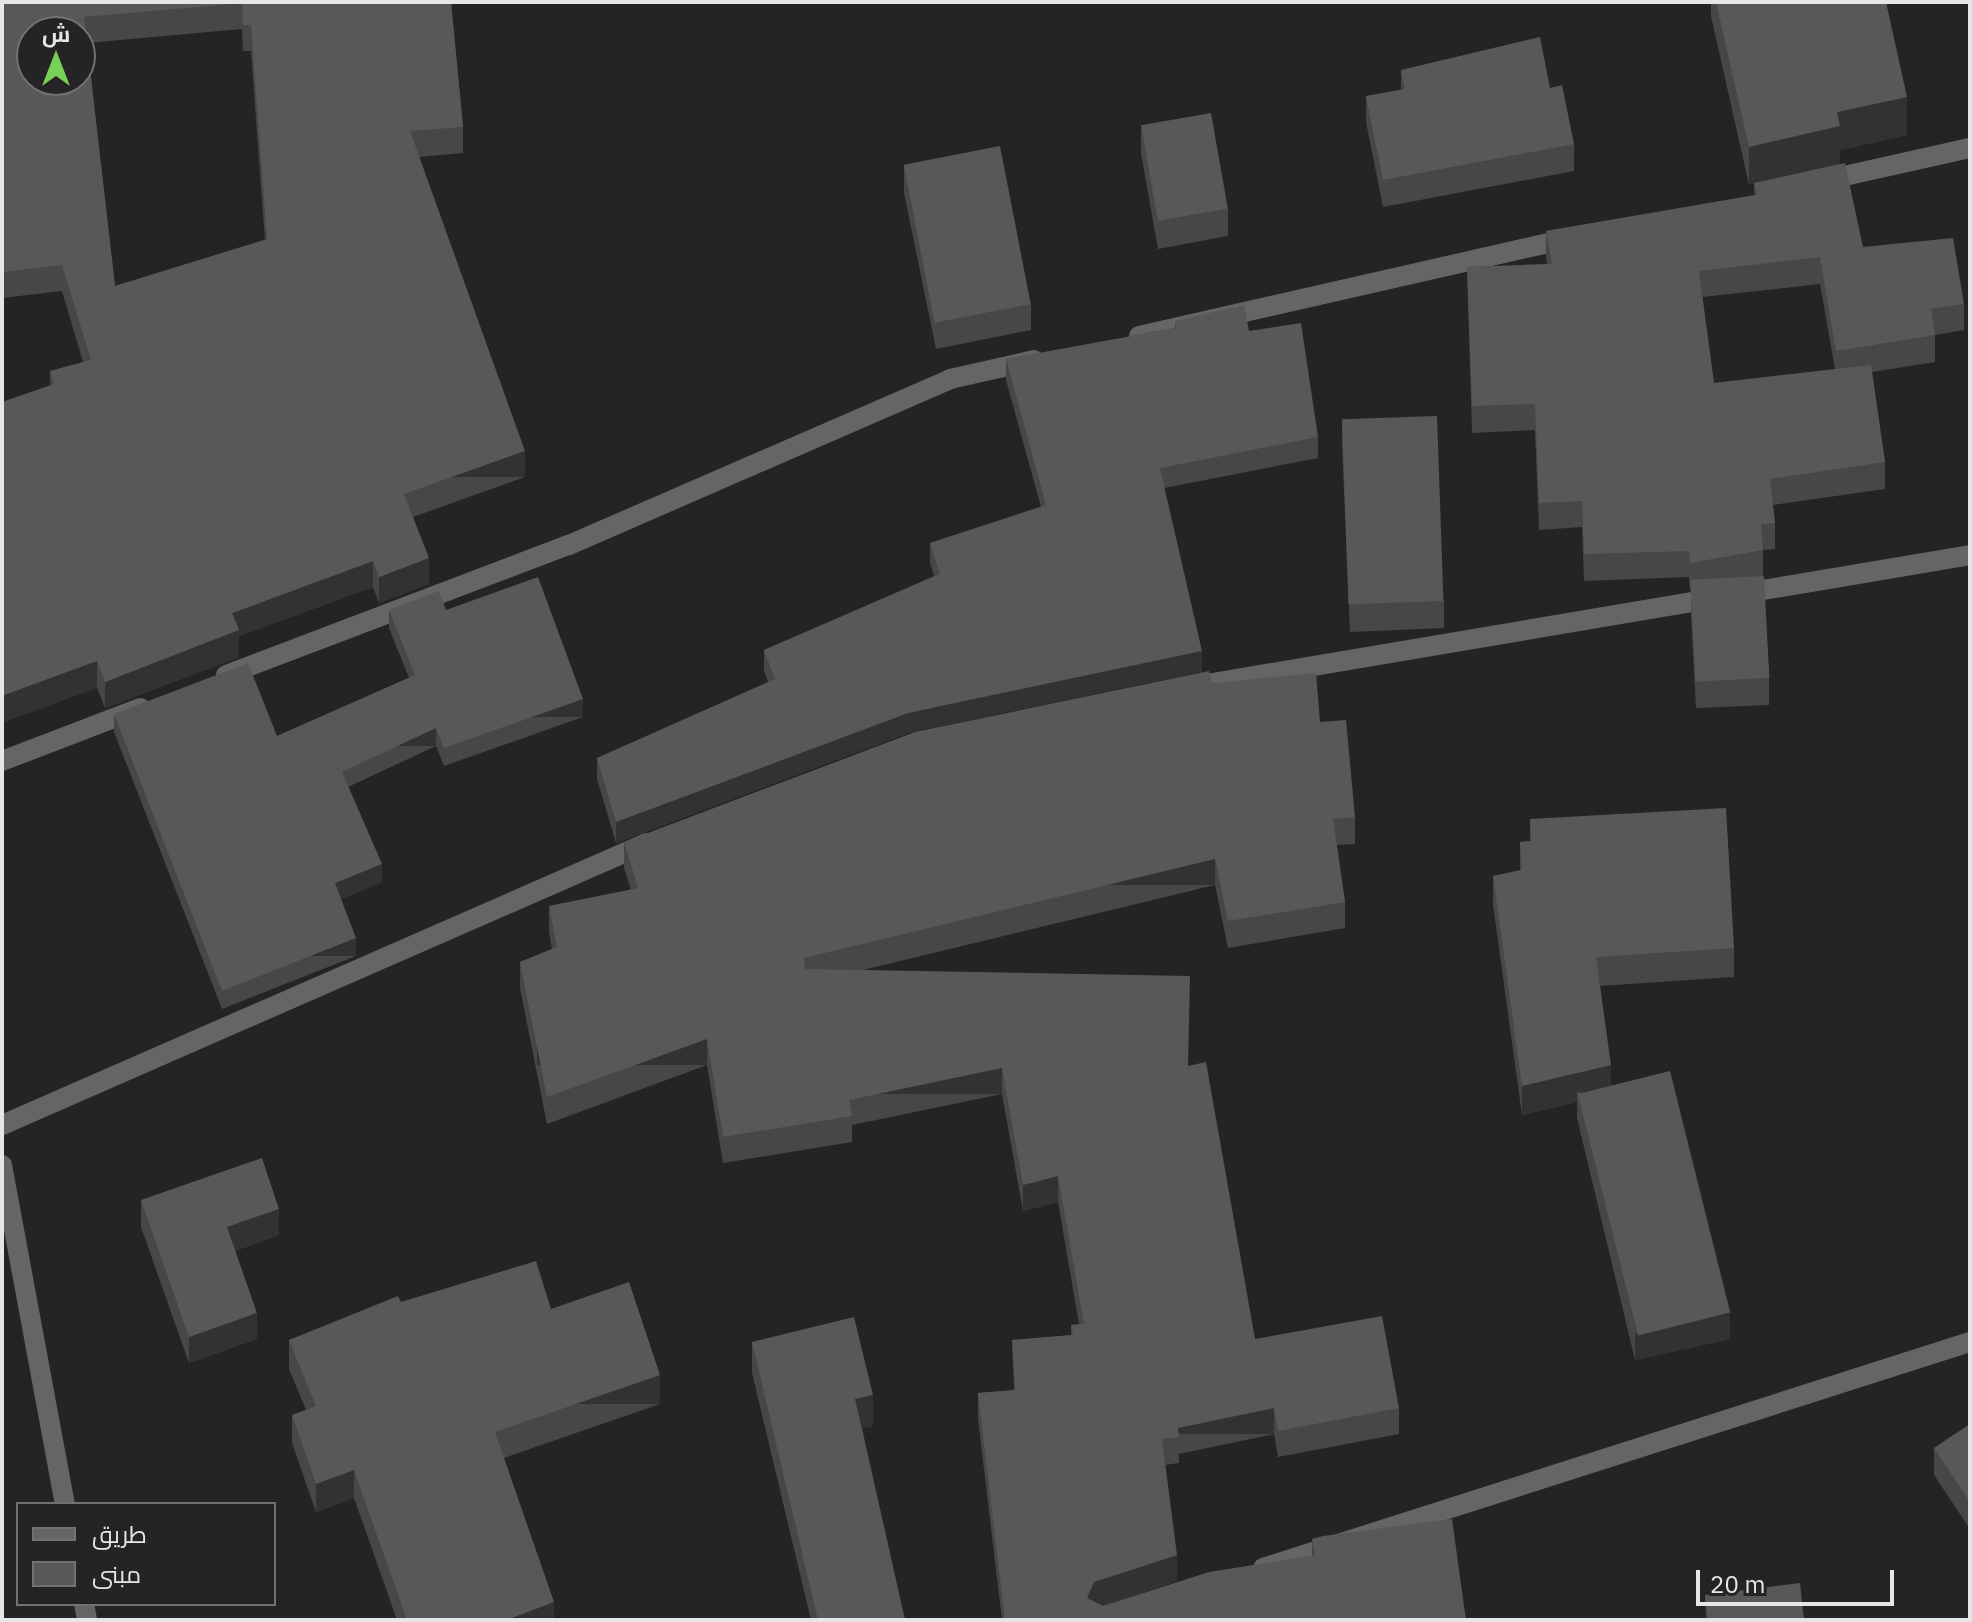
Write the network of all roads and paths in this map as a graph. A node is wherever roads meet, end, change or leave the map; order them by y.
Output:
1 (1970, 148) edge
2 (1800, 186) edge
3 (1599, 232) edge
4 (1120, 340) edge
5 (1058, 354) edge
6 (1970, 555) edge
7 (211, 681) edge
8 (1166, 691) edge
9 (166, 698) edge
10 (2, 761) edge
11 (662, 836) edge
12 (2, 1125) edge
13 (2, 1165) edge
14 (1970, 1342) edge
15 (65, 1502) edge
16 (1234, 1577) edge

1 - 2 street
3 - 4 street
5 - 7 street
6 - 8 street
9 - 10 street
11 - 12 street
13 - 15 street
14 - 16 street

